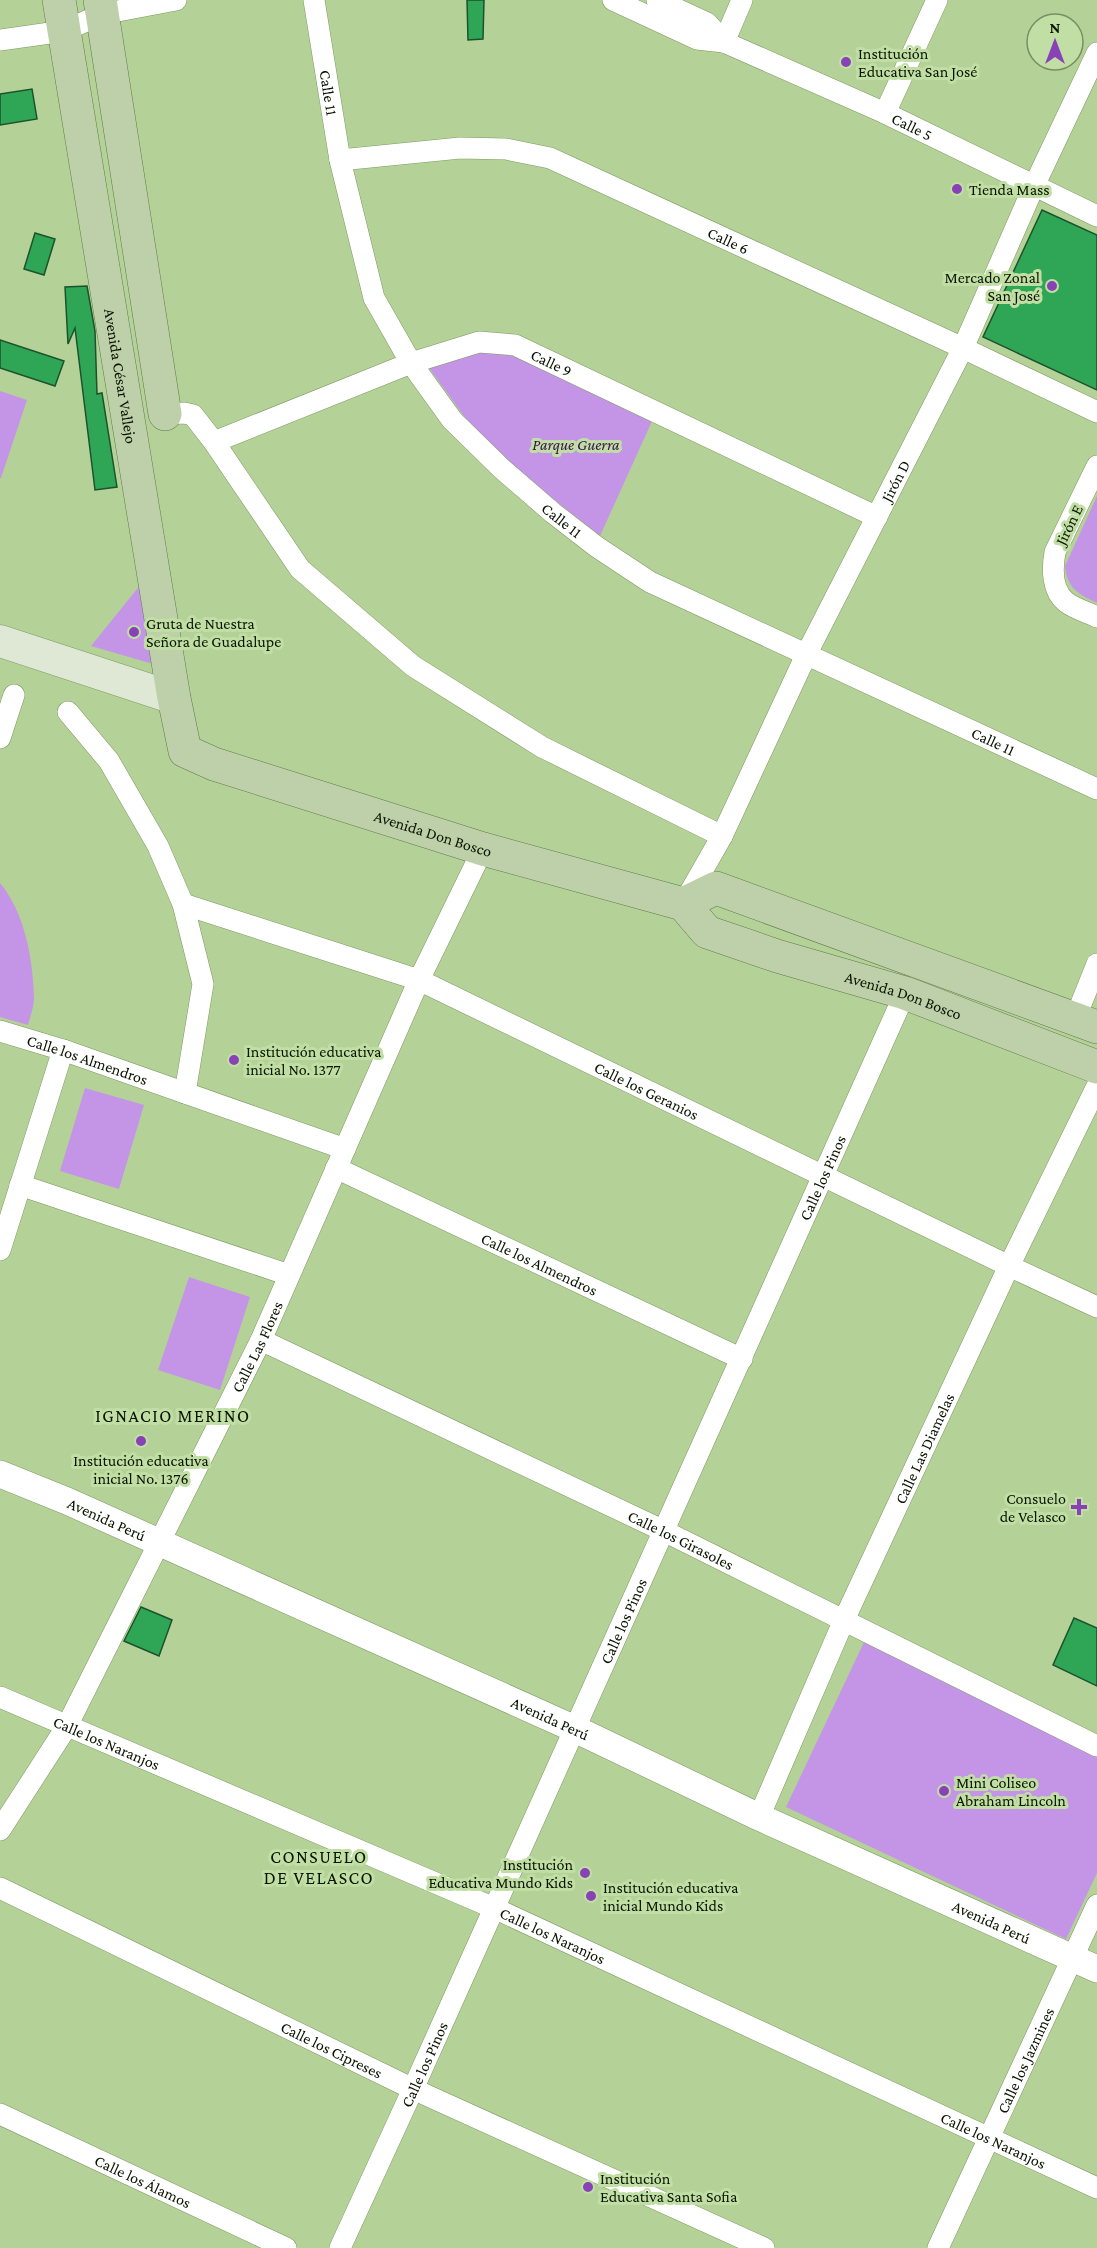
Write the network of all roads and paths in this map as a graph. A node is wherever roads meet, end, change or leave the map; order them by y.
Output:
1 (176, 0) edge
2 (314, 0) edge
3 (613, 0) edge
4 (657, 0) edge
5 (742, 0) edge
6 (937, 0) edge
7 (101, 7) edge
8 (62, 16) edge
9 (0, 40) edge
10 (724, 42) junction
11 (1097, 53) edge
12 (885, 113) junction
13 (340, 160) junction
14 (1034, 186) junction
15 (1097, 216) edge
16 (963, 348) junction
17 (411, 363) junction
18 (1097, 412) edge
19 (165, 414) joint
20 (214, 441) junction
21 (1097, 466) edge
22 (877, 517) junction
23 (1097, 617) edge
24 (0, 641) edge
25 (807, 653) junction
26 (14, 695) dead end
27 (174, 698) junction
28 (68, 712) dead end
29 (0, 738) edge
30 (185, 751) joint
31 (1097, 789) edge
32 (722, 836) junction
33 (483, 849) junction
34 (183, 904) junction
35 (683, 904) junction
36 (1097, 964) edge
37 (419, 980) junction
38 (905, 993) junction
39 (1086, 1023) edge
40 (0, 1031) edge
41 (63, 1050) junction
42 (1097, 1068) edge
43 (1097, 1086) edge
44 (184, 1093) junction
45 (340, 1158) junction
46 (824, 1176) junction
47 (20, 1185) junction
48 (0, 1250) edge
49 (1009, 1266) junction
50 (289, 1275) junction
51 (1097, 1307) edge
52 (261, 1340) junction
53 (742, 1359) junction
54 (0, 1474) edge
55 (664, 1531) junction
56 (159, 1542) junction
57 (844, 1620) junction
58 (0, 1697) edge
59 (67, 1726) junction
60 (575, 1729) junction
61 (1097, 1746) edge
62 (759, 1817) junction
63 (0, 1830) edge
64 (0, 1888) edge
65 (1097, 1905) edge
66 (494, 1908) junction
67 (1085, 1964) edge
68 (413, 2089) junction
69 (0, 2115) edge
70 (990, 2138) junction
71 (1097, 2188) edge
72 (286, 2248) edge
73 (340, 2248) edge
74 (764, 2248) edge
75 (938, 2248) edge

1 - 7 street
2 - 13 street, Calle 11
3 - 10 street, Calle 5
4 - 10 street, Calle 5
5 - 10 street
6 - 12 street
7 - 8 street
7 - 19 main road
8 - 9 street
8 - 27 main road, Avenida César Vallejo
10 - 12 street, Calle 5
11 - 14 street, Jirón D
12 - 14 street, Calle 5
13 - 16 street, Calle 6
13 - 17 street, Calle 11
14 - 15 street, Calle 5
14 - 16 street, Jirón D
16 - 18 street, Calle 6
16 - 22 street, Jirón D
17 - 20 street, Calle 9
17 - 22 street, Calle 9
17 - 25 street, Calle 11
19 - 20 street
20 - 32 street
21 - 23 street, Jirón E
22 - 25 street, Jirón D
24 - 27 main road
25 - 31 street, Calle 11
25 - 32 street, Jirón D
26 - 29 street
27 - 30 main road, Avenida César Vallejo
28 - 34 street
30 - 33 main road, Avenida Don Bosco
32 - 35 street, Jirón D
33 - 35 main road, Avenida Don Bosco
33 - 37 street, Calle Las Flores
34 - 37 street, Calle los Geranios
34 - 44 street
35 - 38 main road, Avenida Don Bosco
35 - 39 main road
36 - 39 street
37 - 45 street, Calle Las Flores
37 - 46 street, Calle los Geranios
38 - 42 main road, Avenida Don Bosco
38 - 46 street, Calle los Pinos
40 - 41 street, Calle los Almendros
41 - 44 street, Calle los Almendros
41 - 47 street
43 - 49 street, Calle Las Diamelas
44 - 45 street, Calle los Almendros
45 - 50 street, Calle Las Flores
45 - 53 street, Calle los Almendros
46 - 49 street, Calle los Geranios
46 - 53 street, Calle los Pinos
47 - 48 street
47 - 50 street
49 - 51 street, Calle los Geranios
49 - 57 street, Calle Las Diamelas
50 - 52 street, Calle Las Flores
52 - 55 street, Calle los Girasoles
52 - 56 street, Calle Las Flores
53 - 55 street, Calle los Pinos
54 - 56 street, Avenida Perú
55 - 57 street, Calle los Girasoles
55 - 60 street, Calle los Pinos
56 - 59 street, Calle Las Flores
56 - 60 street, Avenida Perú
57 - 61 street, Calle los Girasoles
57 - 62 street, Calle Las Diamelas
58 - 59 street, Calle los Naranjos
59 - 63 street, Calle Las Flores
59 - 66 street, Calle los Naranjos
60 - 62 street, Avenida Perú
60 - 66 street, Calle los Pinos
62 - 67 street, Avenida Perú
64 - 68 street, Calle los Cipreses
65 - 67 street, Calle los Jazmines
66 - 68 street, Calle los Pinos
66 - 70 street, Calle los Naranjos
67 - 70 street, Calle los Jazmines
68 - 73 street, Calle los Pinos
68 - 74 street, Calle los Cipreses
69 - 72 street, Calle los Álamos
70 - 71 street, Calle los Naranjos
70 - 75 street, Calle los Jazmines

